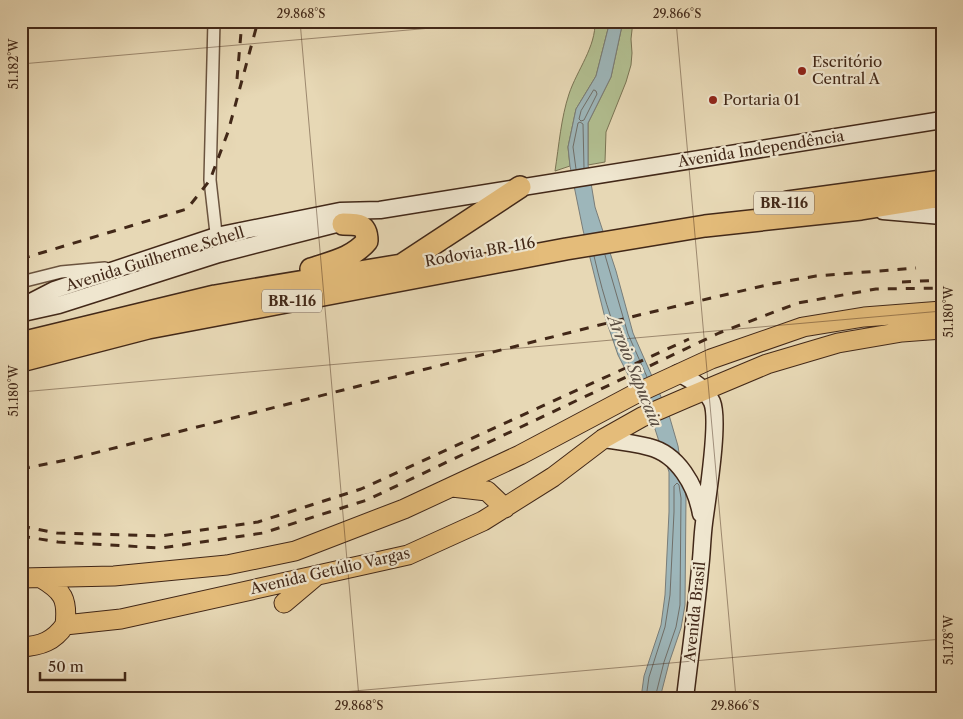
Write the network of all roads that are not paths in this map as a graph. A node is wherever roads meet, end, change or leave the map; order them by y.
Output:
1 (214, 21) edge
2 (942, 120) edge
3 (580, 178) joint
4 (942, 181) edge
5 (520, 187) junction
6 (942, 196) edge
7 (860, 209) junction
8 (380, 210) junction
9 (942, 216) edge
10 (343, 224) junction
11 (629, 232) junction
12 (216, 236) junction
13 (564, 243) junction
14 (219, 254) junction
15 (401, 265) junction
16 (132, 274) junction
17 (21, 282) edge
18 (254, 289) junction
19 (21, 306) edge
20 (942, 311) edge
21 (21, 313) edge
22 (835, 321) junction
23 (942, 329) edge
24 (838, 342) junction
25 (21, 343) edge
26 (21, 361) edge
27 (677, 374) junction
28 (705, 391) junction
29 (603, 439) junction
30 (451, 487) junction
31 (505, 508) junction
32 (703, 526) junction
33 (318, 574) junction
34 (21, 578) edge
35 (41, 578) junction
36 (284, 603) dead end
37 (66, 625) junction
38 (21, 648) edge
39 (685, 698) edge

1 - 12 street
2 - 3 main road, Avenida Independência
3 - 5 main road, Avenida Guilherme Schell
4 - 11 highway, Rodovia BR-116 / BR-116
5 - 8 main road, Avenida Guilherme Schell
5 - 15 highway, BR-116
6 - 7 highway, Rodovia BR-116 / BR-116
7 - 9 main road, Rodovia BR-116
7 - 11 highway, Rodovia BR-116 / BR-116
8 - 10 main road, Avenida Guilherme Schell
8 - 12 main road, Avenida Guilherme Schell
10 - 14 main road, Avenida Guilherme Schell
10 - 18 highway
11 - 13 highway, Rodovia BR-116 / BR-116
12 - 14 street
12 - 16 main road, Avenida Guilherme Schell
13 - 15 highway, Rodovia BR-116 / BR-116
13 - 26 highway, Rodovia BR-116 / BR-116
14 - 16 main road, Avenida Guilherme Schell
15 - 18 highway, Rodovia BR-116 / BR-116
16 - 17 street
16 - 19 main road, Avenida Guilherme Schell
16 - 21 main road, Avenida Guilherme Schell
18 - 25 highway, Rodovia BR-116 / BR-116
20 - 22 main road, Avenida Getúlio Vargas
22 - 24 main road
22 - 27 main road, Avenida Getúlio Vargas
23 - 24 main road, Avenida Getúlio Vargas
24 - 28 main road, Avenida Getúlio Vargas
27 - 28 main road
27 - 30 main road, Avenida Getúlio Vargas
28 - 29 main road, Avenida Getúlio Vargas
28 - 32 main road, Avenida Brasil
29 - 31 main road, Avenida Getúlio Vargas
29 - 32 main road, Avenida Brasil
30 - 31 main road
30 - 35 main road, Avenida Getúlio Vargas
31 - 33 main road, Avenida Getúlio Vargas
32 - 39 main road, Avenida Brasil
33 - 36 main road
33 - 37 main road, Avenida Getúlio Vargas
34 - 35 main road, Avenida Getúlio Vargas
35 - 37 main road
37 - 38 main road

